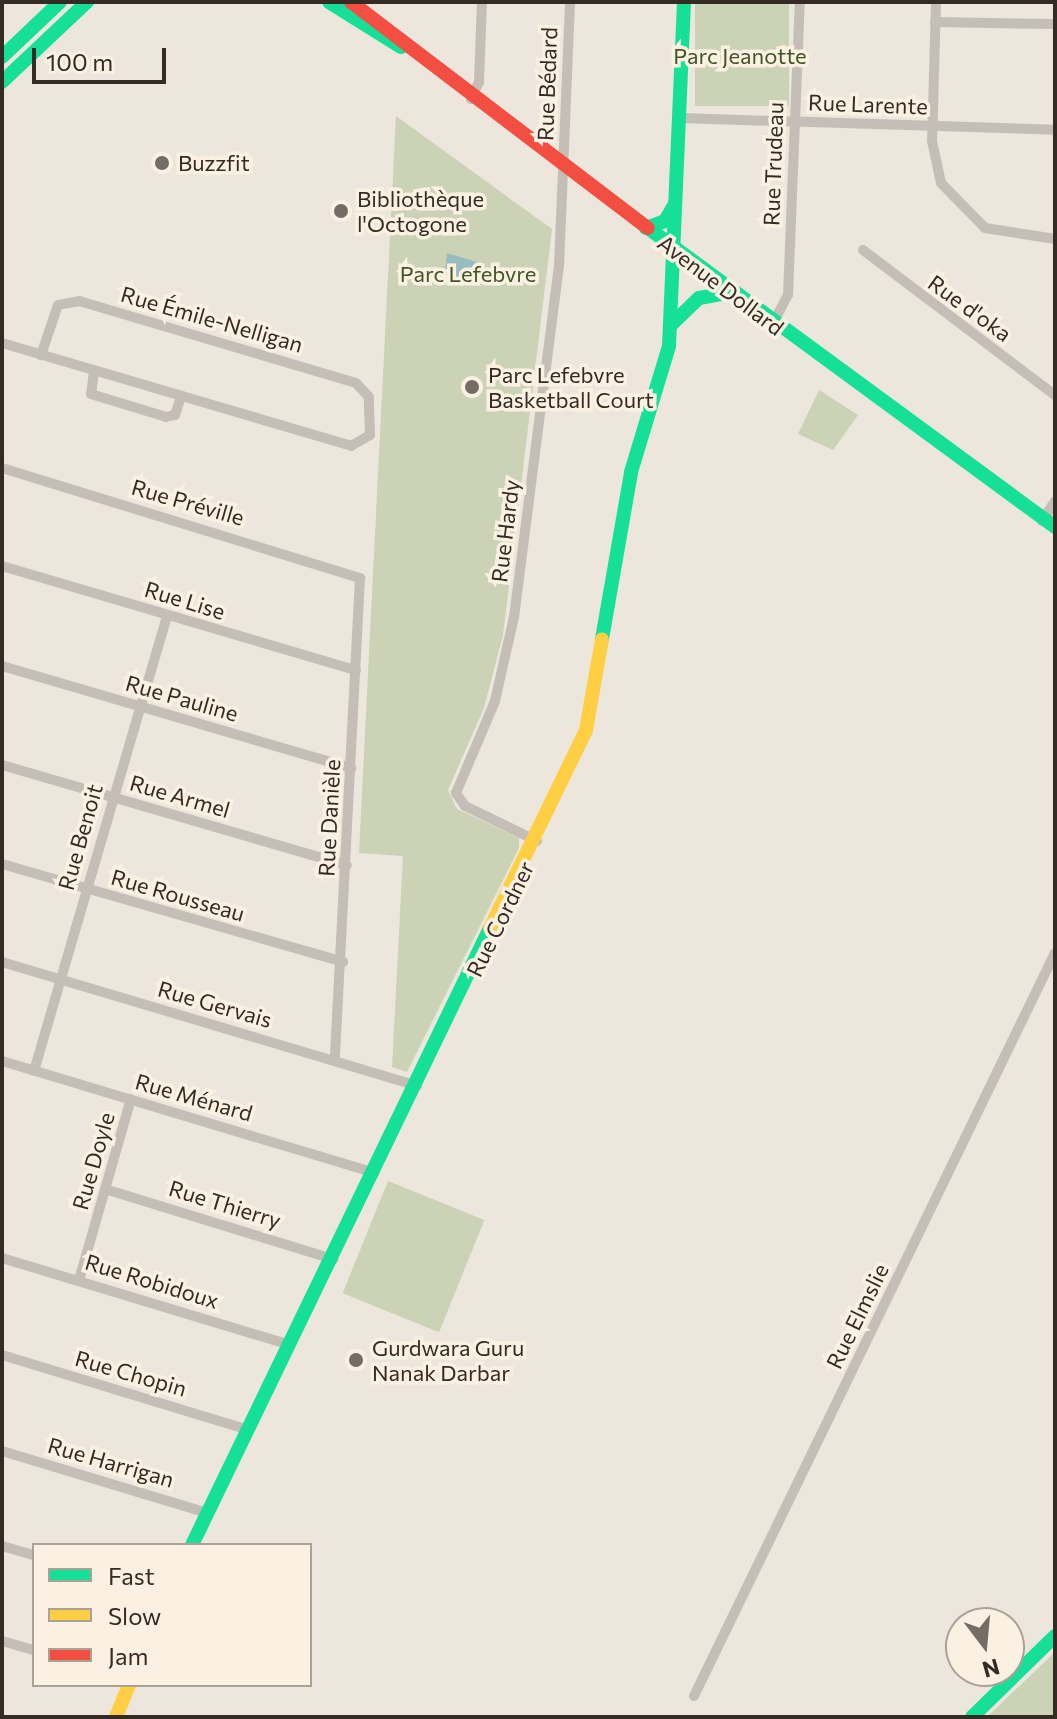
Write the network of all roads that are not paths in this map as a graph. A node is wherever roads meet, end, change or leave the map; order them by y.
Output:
1 (60, 2) edge
2 (87, 2) edge
3 (329, 2) edge
4 (351, 2) edge
5 (482, 2) edge
6 (570, 2) edge
7 (684, 2) edge
8 (800, 2) edge
9 (936, 2) edge
10 (935, 22) junction
11 (1055, 24) edge
12 (401, 47) junction
13 (2, 57) edge
14 (2, 82) edge
15 (471, 99) junction
16 (680, 118) junction
17 (795, 122) junction
18 (932, 126) junction
19 (1055, 130) edge
20 (564, 168) junction
21 (677, 200) junction
22 (646, 228) junction
23 (1055, 239) edge
24 (675, 250) junction
25 (863, 250) dead end
26 (732, 292) junction
27 (773, 323) junction
28 (672, 324) junction
29 (2, 343) edge
30 (41, 355) junction
31 (94, 371) junction
32 (1055, 395) edge
33 (181, 396) junction
34 (2, 468) edge
35 (1055, 501) edge
36 (1049, 524) edge
37 (1055, 537) edge
38 (2, 566) edge
39 (360, 578) joint
40 (167, 615) junction
41 (2, 666) edge
42 (356, 670) junction
43 (140, 707) junction
44 (2, 765) edge
45 (351, 768) junction
46 (113, 798) junction
47 (537, 841) junction
48 (2, 864) edge
49 (347, 865) junction
50 (86, 889) junction
51 (1055, 953) edge
52 (2, 962) edge
53 (343, 962) junction
54 (60, 979) junction
55 (335, 1060) junction
56 (2, 1061) edge
57 (34, 1071) junction
58 (417, 1086) junction
59 (131, 1099) junction
60 (375, 1173) junction
61 (105, 1189) junction
62 (2, 1258) edge
63 (333, 1259) junction
64 (79, 1280) junction
65 (290, 1345) junction
66 (2, 1355) edge
67 (249, 1430) junction
68 (2, 1451) edge
69 (208, 1513) junction
70 (193, 1543) edge
71 (2, 1546) edge
72 (32, 1554) edge
73 (1055, 1636) edge
74 (2, 1641) edge
75 (32, 1649) edge
76 (128, 1687) edge
77 (694, 1696) dead end
78 (116, 1717) edge
79 (972, 1717) edge

1 - 13 street
2 - 14 street
3 - 12 street, Avenue Dollard
4 - 12 street, Avenue Dollard
5 - 15 street
6 - 20 street, Rue Bédard
7 - 16 street, Rue Cordner
8 - 17 street, Rue Trudeau
9 - 10 street
10 - 11 street
10 - 18 street
12 - 15 street, Avenue Dollard
15 - 20 street, Avenue Dollard
16 - 17 street, Rue Larente
16 - 21 street, Rue Cordner
17 - 18 street, Rue Larente
17 - 27 street, Rue Trudeau
18 - 19 street, Rue Larente
18 - 23 street
20 - 22 street, Avenue Dollard
20 - 47 street, Rue Hardy
21 - 22 street
21 - 24 street, Rue Cordner
22 - 24 street, Avenue Dollard
24 - 26 street, Avenue Dollard
24 - 28 street, Rue Cordner
25 - 32 street, Rue d'oka
26 - 27 street, Avenue Dollard
26 - 28 street
27 - 36 street, Avenue Dollard
28 - 47 street, Rue Cordner
29 - 30 street
30 - 31 street
30 - 33 street, Rue Émile-Nelligan
31 - 33 street
31 - 33 street
34 - 39 street, Rue Préville
35 - 36 street
36 - 37 street, Avenue Dollard
38 - 40 street, Rue Lise
39 - 42 street, Rue Danièle
40 - 42 street, Rue Lise
40 - 43 street, Rue Benoit
41 - 43 street, Rue Pauline
42 - 45 street, Rue Danièle
43 - 45 street, Rue Pauline
43 - 46 street, Rue Benoit
44 - 46 street, Rue Armel
45 - 49 street, Rue Danièle
46 - 49 street, Rue Armel
46 - 50 street, Rue Benoit
47 - 58 street, Rue Cordner
48 - 50 street, Rue Rousseau
49 - 53 street, Rue Danièle
50 - 53 street, Rue Rousseau
50 - 54 street, Rue Benoit
51 - 77 street, Rue Elmslie
52 - 54 street, Rue Gervais
53 - 55 street, Rue Danièle
54 - 55 street, Rue Gervais
54 - 57 street, Rue Benoit
55 - 58 street, Rue Gervais
56 - 57 street, Rue Ménard
57 - 59 street, Rue Ménard
58 - 60 street, Rue Cordner
59 - 60 street, Rue Ménard
59 - 61 street, Rue Doyle
60 - 63 street, Rue Cordner
61 - 63 street, Rue Thierry
61 - 64 street, Rue Doyle
62 - 64 street, Rue Robidoux
63 - 65 street, Rue Cordner
64 - 65 street, Rue Robidoux
65 - 67 street, Rue Cordner
66 - 67 street, Rue Chopin
67 - 69 street, Rue Cordner
68 - 69 street, Rue Harrigan
69 - 70 street, Rue Cordner
71 - 72 street
73 - 79 street
74 - 75 street
76 - 78 street

